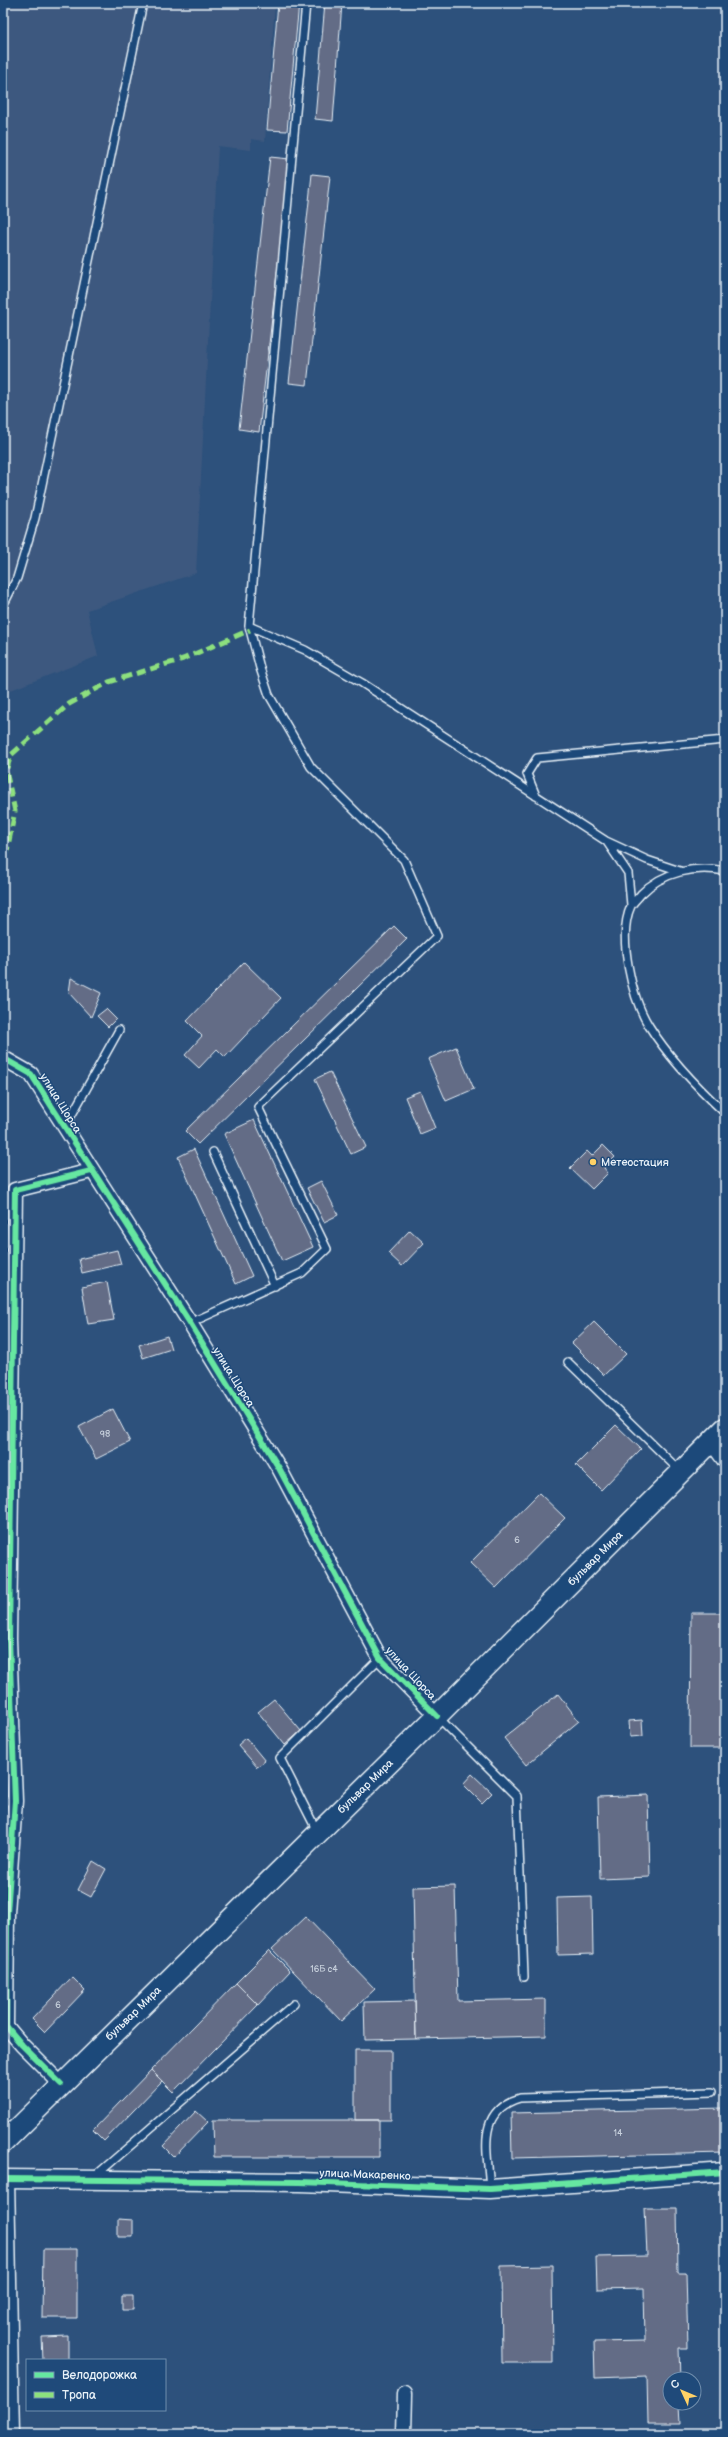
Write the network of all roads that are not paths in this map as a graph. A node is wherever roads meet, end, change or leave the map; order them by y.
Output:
1 (143, 3) edge
2 (306, 3) edge
3 (3, 606) edge
4 (249, 626) junction
5 (725, 740) edge
6 (536, 796) junction
7 (606, 841) junction
8 (680, 871) junction
9 (725, 871) edge
10 (632, 905) junction
11 (119, 1030) dead end
12 (3, 1058) edge
13 (725, 1113) edge
14 (65, 1127) junction
15 (213, 1152) dead end
16 (91, 1171) junction
17 (275, 1286) junction
18 (190, 1323) junction
19 (568, 1362) dead end
20 (725, 1428) edge
21 (711, 1442) junction
22 (725, 1461) edge
23 (681, 1472) junction
24 (6, 1639) edge
25 (380, 1658) junction
26 (437, 1716) junction
27 (9, 1801) edge
28 (318, 1832) junction
29 (5, 1913) edge
30 (524, 1977) dead end
31 (294, 2004) dead end
32 (61, 2084) junction
33 (712, 2092) dead end
34 (3, 2143) edge
35 (725, 2172) edge
36 (5, 2179) edge
37 (90, 2179) junction
38 (490, 2189) junction
39 (405, 2394) dead end
40 (12, 2434) edge
41 (404, 2434) edge

1 - 3 lane
2 - 4 lane
4 - 6 lane
4 - 17 lane
5 - 6 lane
6 - 7 lane
7 - 8 lane
7 - 10 lane
8 - 9 lane
8 - 10 lane
10 - 13 lane
11 - 14 lane
12 - 14 street, улица Щорса
14 - 16 street, улица Щорса
15 - 17 lane
16 - 18 street, улица Щорса
16 - 24 street
17 - 18 lane
18 - 25 street, улица Щорса
19 - 23 lane
20 - 21 main road, бульвар Мира
21 - 22 street
21 - 23 main road, бульвар Мира
23 - 26 main road, бульвар Мира
24 - 27 street
25 - 26 street, улица Щорса
25 - 28 lane
26 - 28 main road, бульвар Мира
26 - 30 lane
27 - 29 street
28 - 32 main road, бульвар Мира
29 - 32 street
31 - 37 lane
32 - 34 main road, бульвар Мира
33 - 38 lane
35 - 38 street, улица Макаренко
36 - 37 street, улица Макаренко
36 - 40 street
37 - 38 street, улица Макаренко
39 - 41 street

